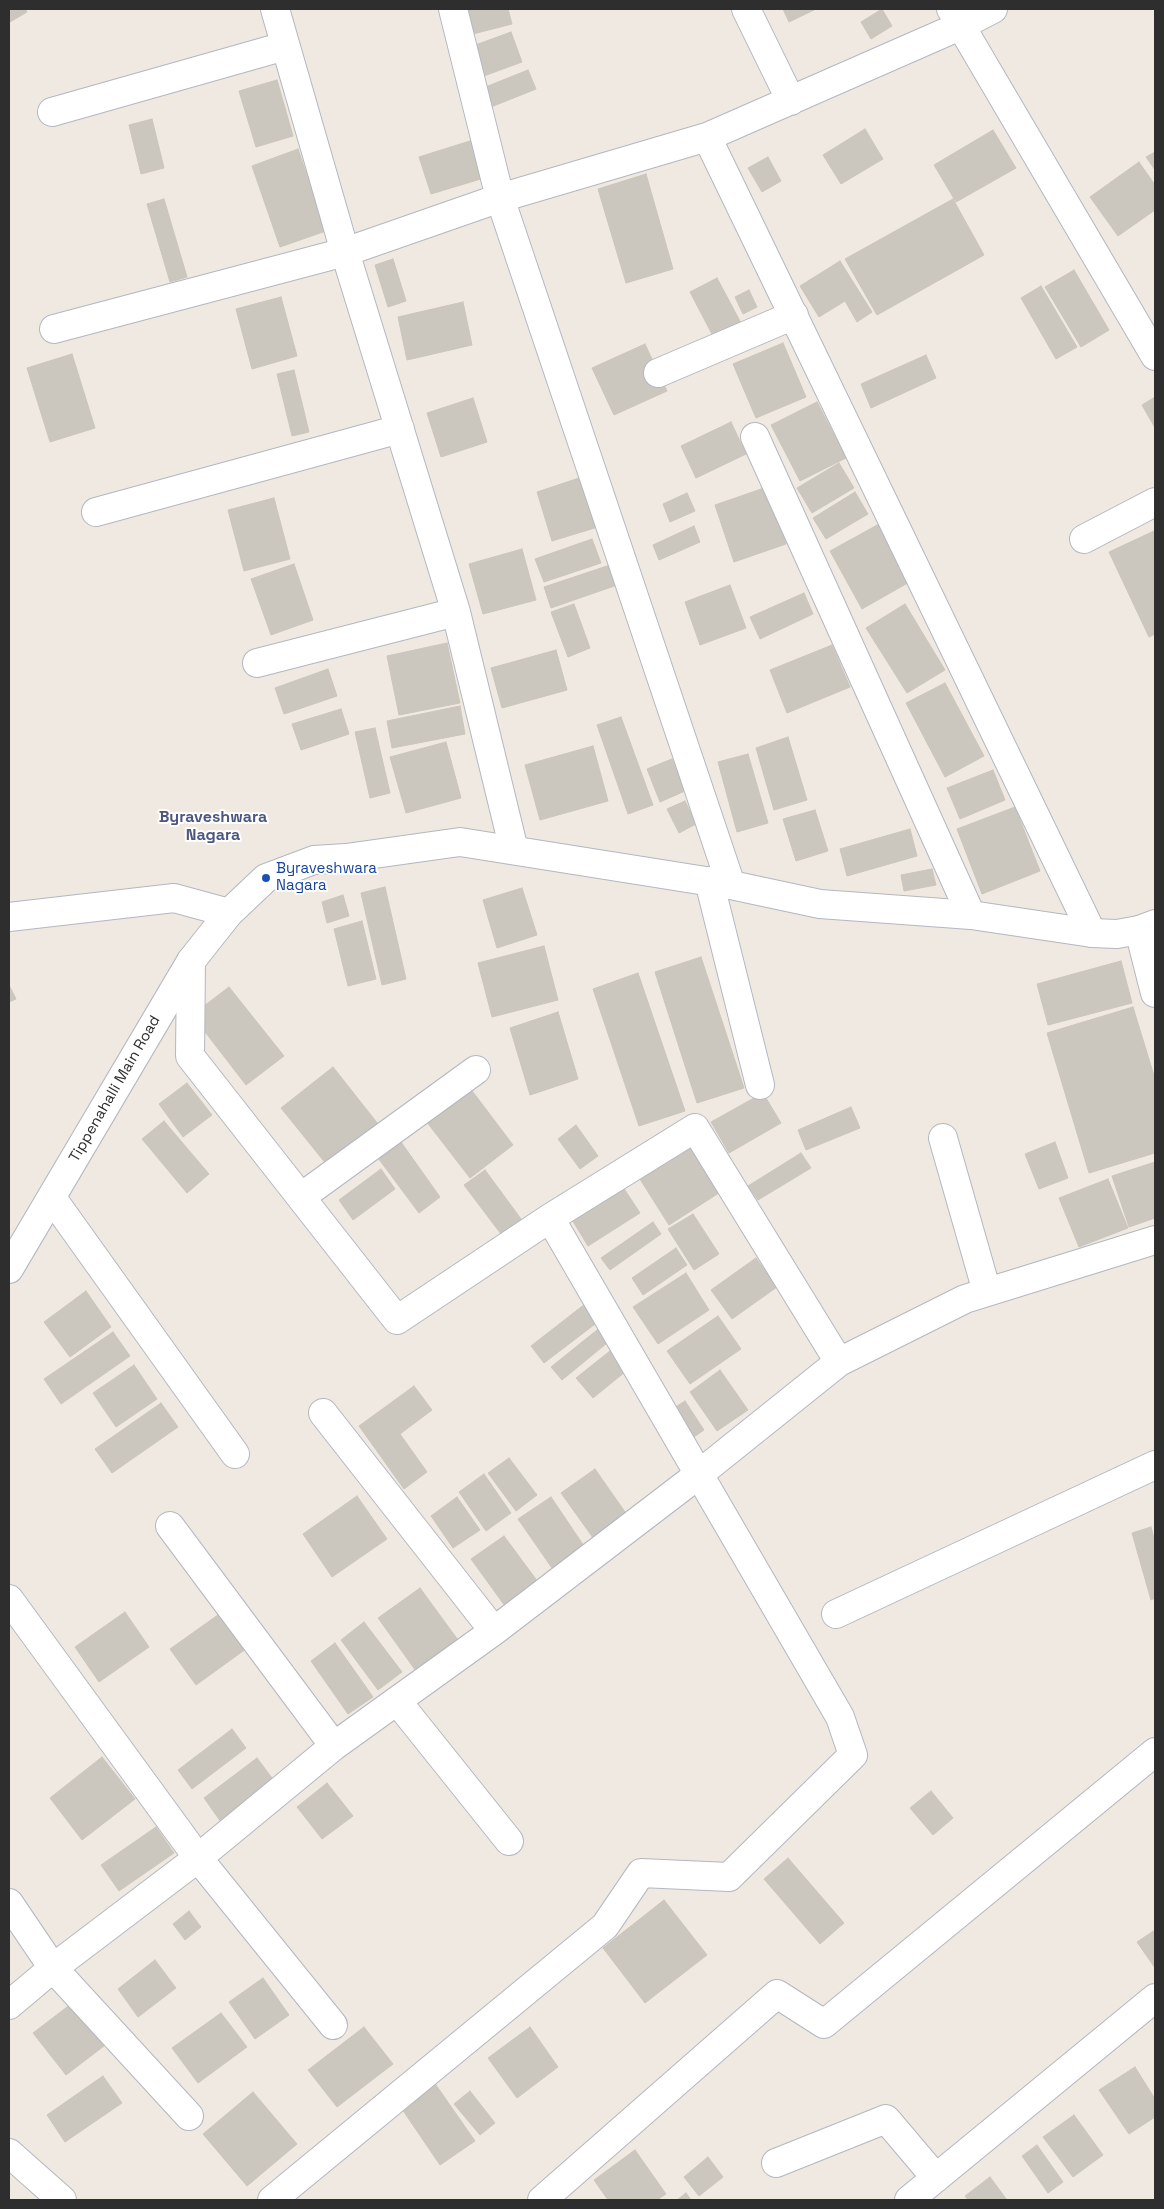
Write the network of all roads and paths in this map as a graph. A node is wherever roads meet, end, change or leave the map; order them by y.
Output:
1 (275, 9) edge
2 (453, 9) edge
3 (746, 9) edge
4 (993, 9) edge
5 (956, 18) edge
6 (285, 46) junction
7 (790, 101) junction
8 (52, 112) dead end
9 (708, 137) junction
10 (500, 198) junction
11 (345, 252) junction
12 (794, 316) junction
13 (54, 329) dead end
14 (1155, 356) edge
15 (658, 373) dead end
16 (400, 429) junction
17 (755, 437) dead end
18 (1155, 502) edge
19 (96, 512) dead end
20 (1084, 539) dead end
21 (456, 612) junction
22 (257, 664) dead end
23 (514, 850) junction
24 (720, 883) junction
25 (229, 914) junction
26 (971, 915) junction
27 (9, 917) edge
28 (1147, 927) edge
29 (1092, 933) junction
30 (191, 960) junction
31 (1155, 993) edge
32 (476, 1070) dead end
33 (760, 1085) dead end
34 (943, 1138) dead end
35 (301, 1197) junction
36 (52, 1198) junction
37 (550, 1218) junction
38 (1155, 1240) edge
39 (9, 1269) edge
40 (987, 1292) junction
41 (838, 1362) junction
42 (322, 1413) dead end
43 (234, 1454) dead end
44 (1155, 1465) edge
45 (698, 1475) junction
46 (170, 1526) dead end
47 (9, 1599) edge
48 (836, 1614) dead end
49 (494, 1631) junction
50 (397, 1702) junction
51 (334, 1746) junction
52 (1155, 1752) edge
53 (509, 1841) dead end
54 (198, 1858) junction
55 (9, 1903) edge
56 (53, 1968) junction
57 (1155, 1998) edge
58 (9, 2005) edge
59 (333, 2025) dead end
60 (189, 2116) dead end
61 (9, 2153) edge
62 (776, 2164) dead end
63 (936, 2178) junction
64 (51, 2197) edge
65 (272, 2200) edge
66 (542, 2200) edge
67 (909, 2200) edge

1 - 6 street
2 - 10 street
3 - 7 street
4 - 5 street
5 - 7 street
5 - 14 street
6 - 8 street
6 - 11 street
7 - 9 street
9 - 10 street
9 - 12 street
10 - 11 street
10 - 24 street
11 - 13 street
11 - 16 street
12 - 15 street
12 - 29 street
16 - 19 street
16 - 21 street
17 - 26 street
18 - 20 street
21 - 22 street
21 - 23 street
23 - 24 street, Tippenahalli Main Road
23 - 25 street, Tippenahalli Main Road
24 - 26 street, Tippenahalli Main Road
24 - 33 street
25 - 27 street
25 - 30 street, Tippenahalli Main Road
26 - 29 street, Tippenahalli Main Road
28 - 29 street, Tippenahalli Main Road
28 - 31 street
30 - 35 street
30 - 36 street, Tippenahalli Main Road
32 - 35 street
34 - 40 street
35 - 37 street
36 - 39 street, Tippenahalli Main Road
36 - 43 street
37 - 41 street
37 - 45 street
38 - 40 street
40 - 41 street
41 - 45 street
42 - 49 street
44 - 48 street
45 - 49 street
45 - 65 street
46 - 51 street
47 - 54 street
49 - 50 street
50 - 51 street
50 - 53 street
51 - 54 street
52 - 66 street
54 - 56 street
54 - 59 street
55 - 56 street
56 - 58 street
56 - 60 street
57 - 63 street
61 - 64 street
62 - 63 street
63 - 67 street

